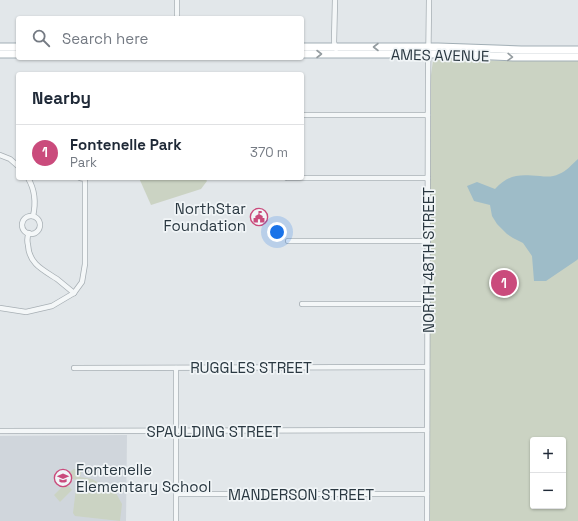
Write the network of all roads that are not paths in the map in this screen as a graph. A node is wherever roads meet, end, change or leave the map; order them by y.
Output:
1 (177, 0) edge
2 (334, 0) edge
3 (429, 0) edge
4 (177, 16) edge
5 (0, 47) edge
6 (16, 47) edge
7 (304, 47) edge
8 (578, 50) edge
9 (336, 51) junction
10 (429, 51) junction
11 (0, 54) edge
12 (16, 54) edge
13 (304, 54) edge
14 (578, 57) edge
15 (304, 115) edge
16 (428, 115) junction
17 (0, 155) edge
18 (16, 164) edge
19 (304, 178) edge
20 (428, 178) junction
21 (29, 180) edge
22 (85, 180) edge
23 (33, 216) junction
24 (28, 233) junction
25 (288, 241) dead end
26 (428, 241) junction
27 (74, 293) junction
28 (302, 304) dead end
29 (428, 304) junction
30 (0, 308) edge
31 (427, 367) junction
32 (74, 368) dead end
33 (176, 368) junction
34 (427, 430) junction
35 (0, 431) edge
36 (176, 431) junction
37 (176, 494) junction
38 (427, 494) junction
39 (176, 521) edge
40 (427, 521) edge

1 - 4 street
2 - 9 street
3 - 10 street, NORTH 48TH STREET
5 - 6 main road
7 - 9 main road, AMES AVENUE
8 - 10 main road, AMES AVENUE
9 - 10 main road, AMES AVENUE
13 -> 9 main road, AMES AVENUE
10 -> 14 main road, AMES AVENUE
10 - 16 street, NORTH 48TH STREET
11 - 12 main road
15 - 16 street
16 - 20 street, NORTH 48TH STREET
17 - 18 street
19 - 20 street
20 - 26 street, NORTH 48TH STREET
21 - 23 street
22 - 27 street
23 - 24 street
23 - 24 street
24 - 27 street
25 - 26 street
26 - 29 street, NORTH 48TH STREET
27 - 30 street
28 - 29 street
29 - 31 street, NORTH 48TH STREET
31 - 33 street, RUGGLES STREET
31 - 34 street, NORTH 48TH STREET
32 - 33 street, RUGGLES STREET
33 - 36 street
34 - 36 street, SPAULDING STREET
34 - 38 street, NORTH 48TH STREET
35 - 36 street, SPAULDING STREET
36 - 37 street
37 - 38 street, MANDERSON STREET
37 - 39 street
38 - 40 street, NORTH 48TH STREET

